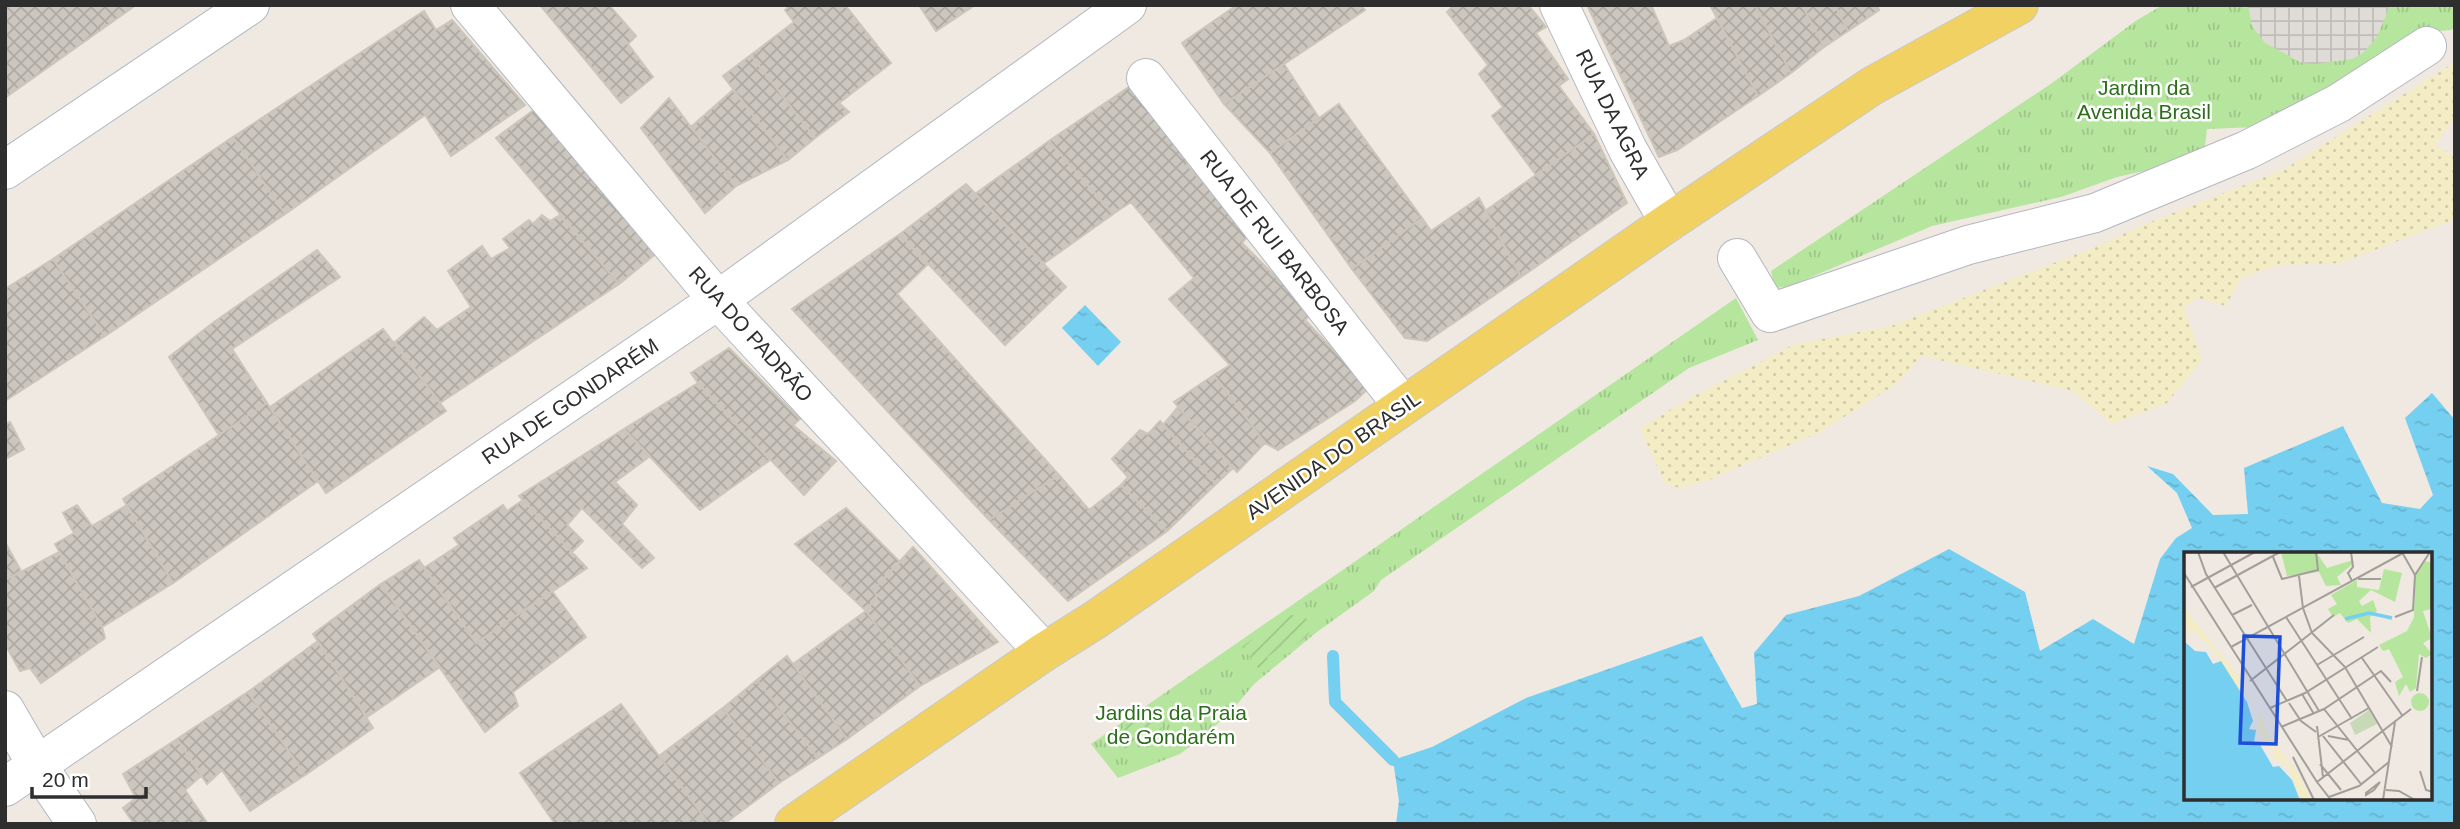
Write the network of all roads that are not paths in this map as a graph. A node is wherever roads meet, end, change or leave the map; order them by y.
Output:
1 (250, 5) edge
2 (470, 5) edge
3 (1128, 5) edge
4 (1559, 5) edge
5 (1985, 5) edge
6 (2019, 5) edge
7 (2427, 46) dead end
8 (1146, 78) dead end
9 (1872, 86) junction
10 (5, 170) edge
11 (1669, 222) junction
12 (1737, 258) dead end
13 (718, 300) junction
14 (1403, 406) junction
15 (1044, 652) junction
16 (5, 710) edge
17 (37, 765) junction
18 (5, 787) edge
19 (77, 824) edge
20 (794, 824) edge

1 - 10 street
2 - 13 street, RUA DO PADRÃO
3 - 13 street, RUA DE GONDARÉM
4 - 11 street, RUA DA AGRA
5 - 9 street, AVENIDA DO BRASIL
6 - 9 main road, AVENIDA DO BRASIL
7 - 12 street
8 - 14 street, RUA DE RUI BARBOSA
9 - 11 main road, AVENIDA DO BRASIL
11 - 14 main road, AVENIDA DO BRASIL
13 - 15 street, RUA DO PADRÃO
13 - 17 street, RUA DE GONDARÉM
14 - 15 main road, AVENIDA DO BRASIL
15 - 20 main road, AVENIDA DO BRASIL
16 - 17 street
17 - 18 street, RUA DE GONDARÉM
17 - 19 street

